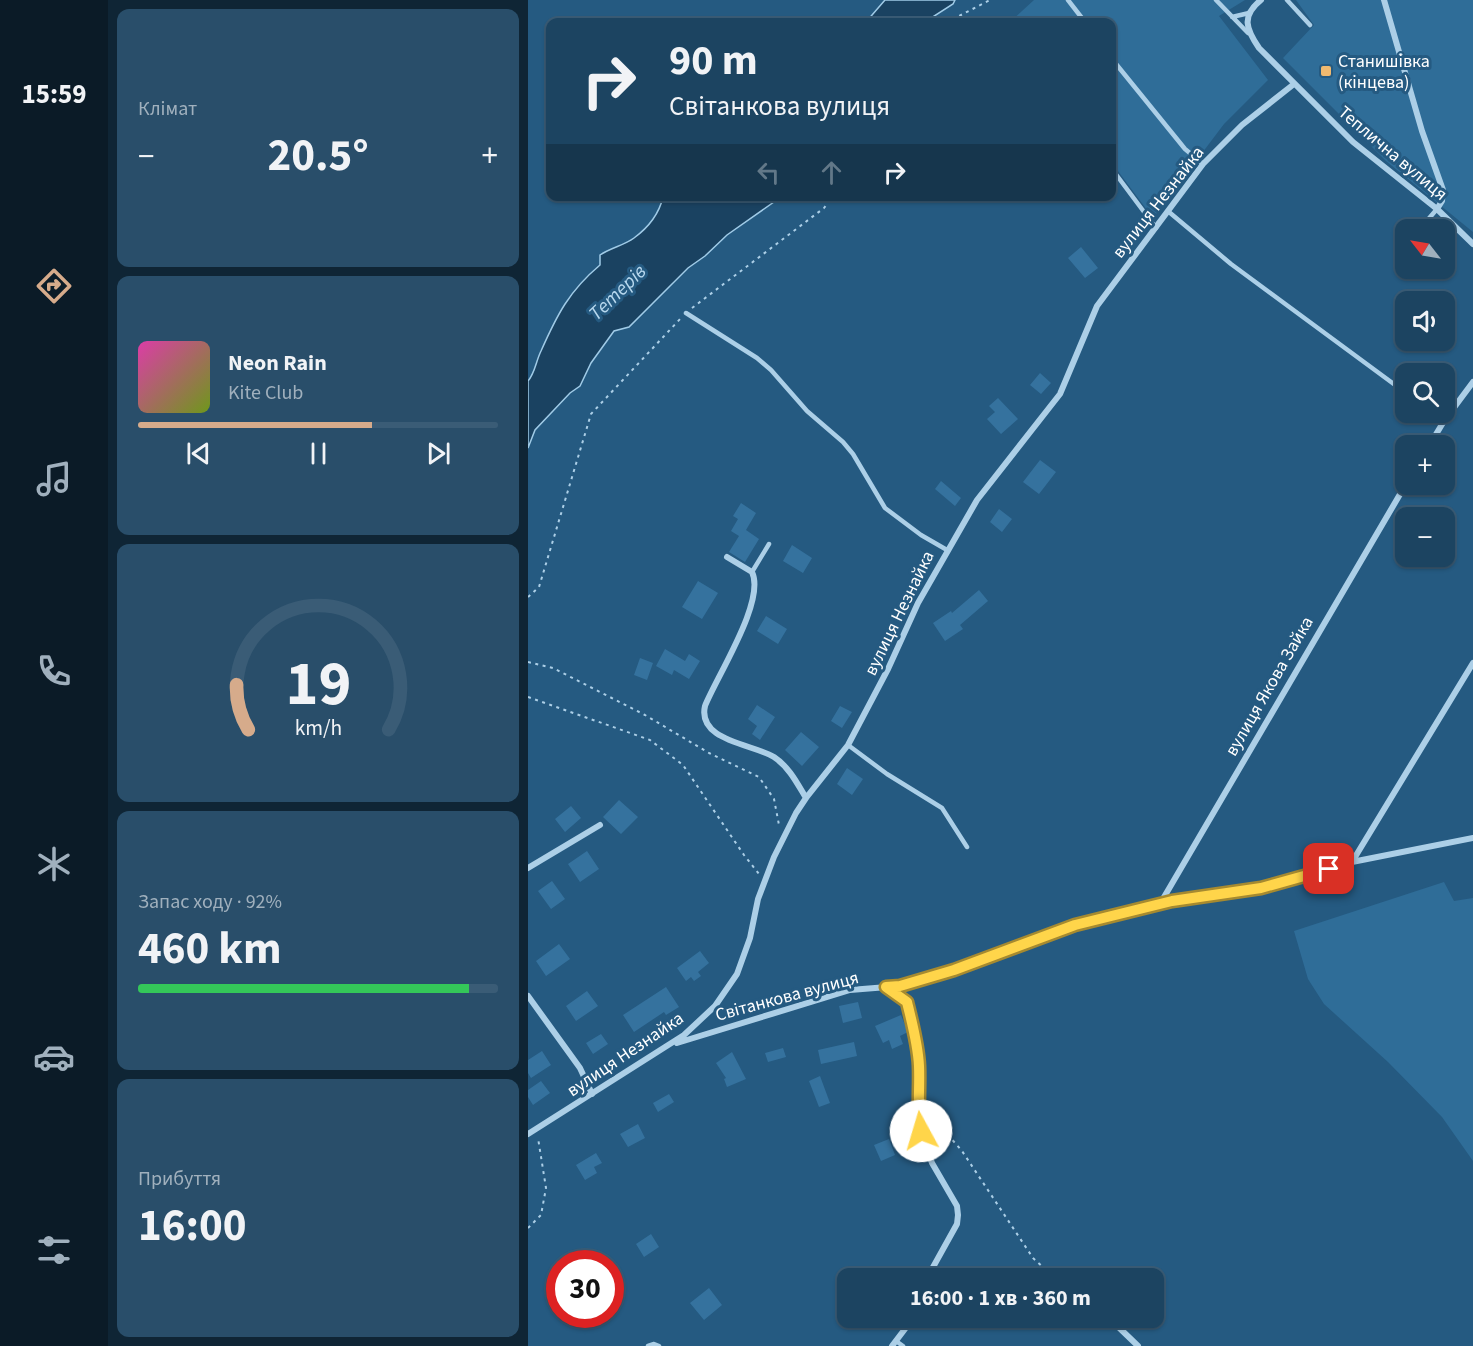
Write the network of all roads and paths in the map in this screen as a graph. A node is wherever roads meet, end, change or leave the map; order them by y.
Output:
1 (990, 0) edge
2 (1068, 0) edge
3 (1216, 0) edge
4 (1261, 0) edge
5 (1287, 0) edge
6 (1384, 0) edge
7 (1249, 12) junction
8 (1232, 17) junction
9 (958, 18) edge
10 (1082, 18) edge
11 (1310, 26) dead end
12 (1248, 33) junction
13 (1116, 64) edge
14 (1294, 84) junction
15 (1203, 164) junction
16 (1116, 174) edge
17 (829, 201) edge
18 (1437, 209) junction
19 (1168, 212) junction
20 (1428, 219) edge
21 (1156, 228) junction
22 (1473, 244) edge
23 (686, 313) junction
24 (1473, 382) edge
25 (1395, 385) edge
26 (1455, 406) edge
27 (1400, 495) edge
28 (770, 544) dead end
29 (947, 550) junction
30 (727, 557) dead end
31 (752, 572) junction
32 (528, 597) edge
33 (528, 662) edge
34 (1473, 663) edge
35 (528, 697) edge
36 (848, 745) junction
37 (806, 798) junction
38 (600, 825) dead end
39 (1473, 838) edge
40 (782, 840) junction
41 (967, 847) dead end
42 (1352, 862) junction
43 (528, 868) edge
44 (765, 881) junction
45 (1160, 904) junction
46 (886, 987) junction
47 (528, 996) edge
48 (668, 1046) junction
49 (592, 1094) junction
50 (918, 1102) junction
51 (536, 1129) junction
52 (528, 1134) edge
53 (528, 1228) edge
54 (933, 1268) edge
55 (1044, 1268) edge
56 (906, 1328) edge
57 (1119, 1328) edge
58 (894, 1344) edge
59 (648, 1346) edge
60 (659, 1346) edge
61 (903, 1346) edge
62 (1138, 1346) edge

1 - 9 path
2 - 10 lane
3 - 8 lane
4 - 7 street
5 - 11 lane
6 - 18 street
7 - 8 lane
7 - 12 street
8 - 12 lane
12 - 14 street, Теплична вулиця
13 - 15 lane
14 - 15 street, вулиця Незнайка
14 - 18 street, Теплична вулиця
15 - 19 street, вулиця Незнайка
16 - 21 lane
17 - 23 path
18 - 20 lane
18 - 22 street, Теплична вулиця
19 - 21 street, вулиця Незнайка
19 - 25 lane
21 - 29 street, вулиця Незнайка
23 - 29 lane
23 - 32 path
24 - 26 street
27 - 45 street, вулиця Якова Зайка
28 - 31 lane
29 - 36 street, вулиця Незнайка
30 - 31 street
31 - 37 street
33 - 40 path
34 - 42 street
35 - 44 path
36 - 37 street, вулиця Незнайка
36 - 41 lane
37 - 40 street, вулиця Незнайка
38 - 43 street
39 - 42 street, Світанкова вулиця
40 - 44 street, вулиця Незнайка
42 - 45 street, Світанкова вулиця
44 - 48 street, вулиця Незнайка
45 - 46 street, Світанкова вулиця
46 - 48 street, Світанкова вулиця
46 - 50 street
47 - 49 street
48 - 49 street, вулиця Незнайка
49 - 51 street, вулиця Незнайка
50 - 54 street
50 - 55 path
51 - 52 street, вулиця Незнайка
51 - 53 path
56 - 58 street
57 - 62 street
58 - 61 lane
59 - 60 lane

